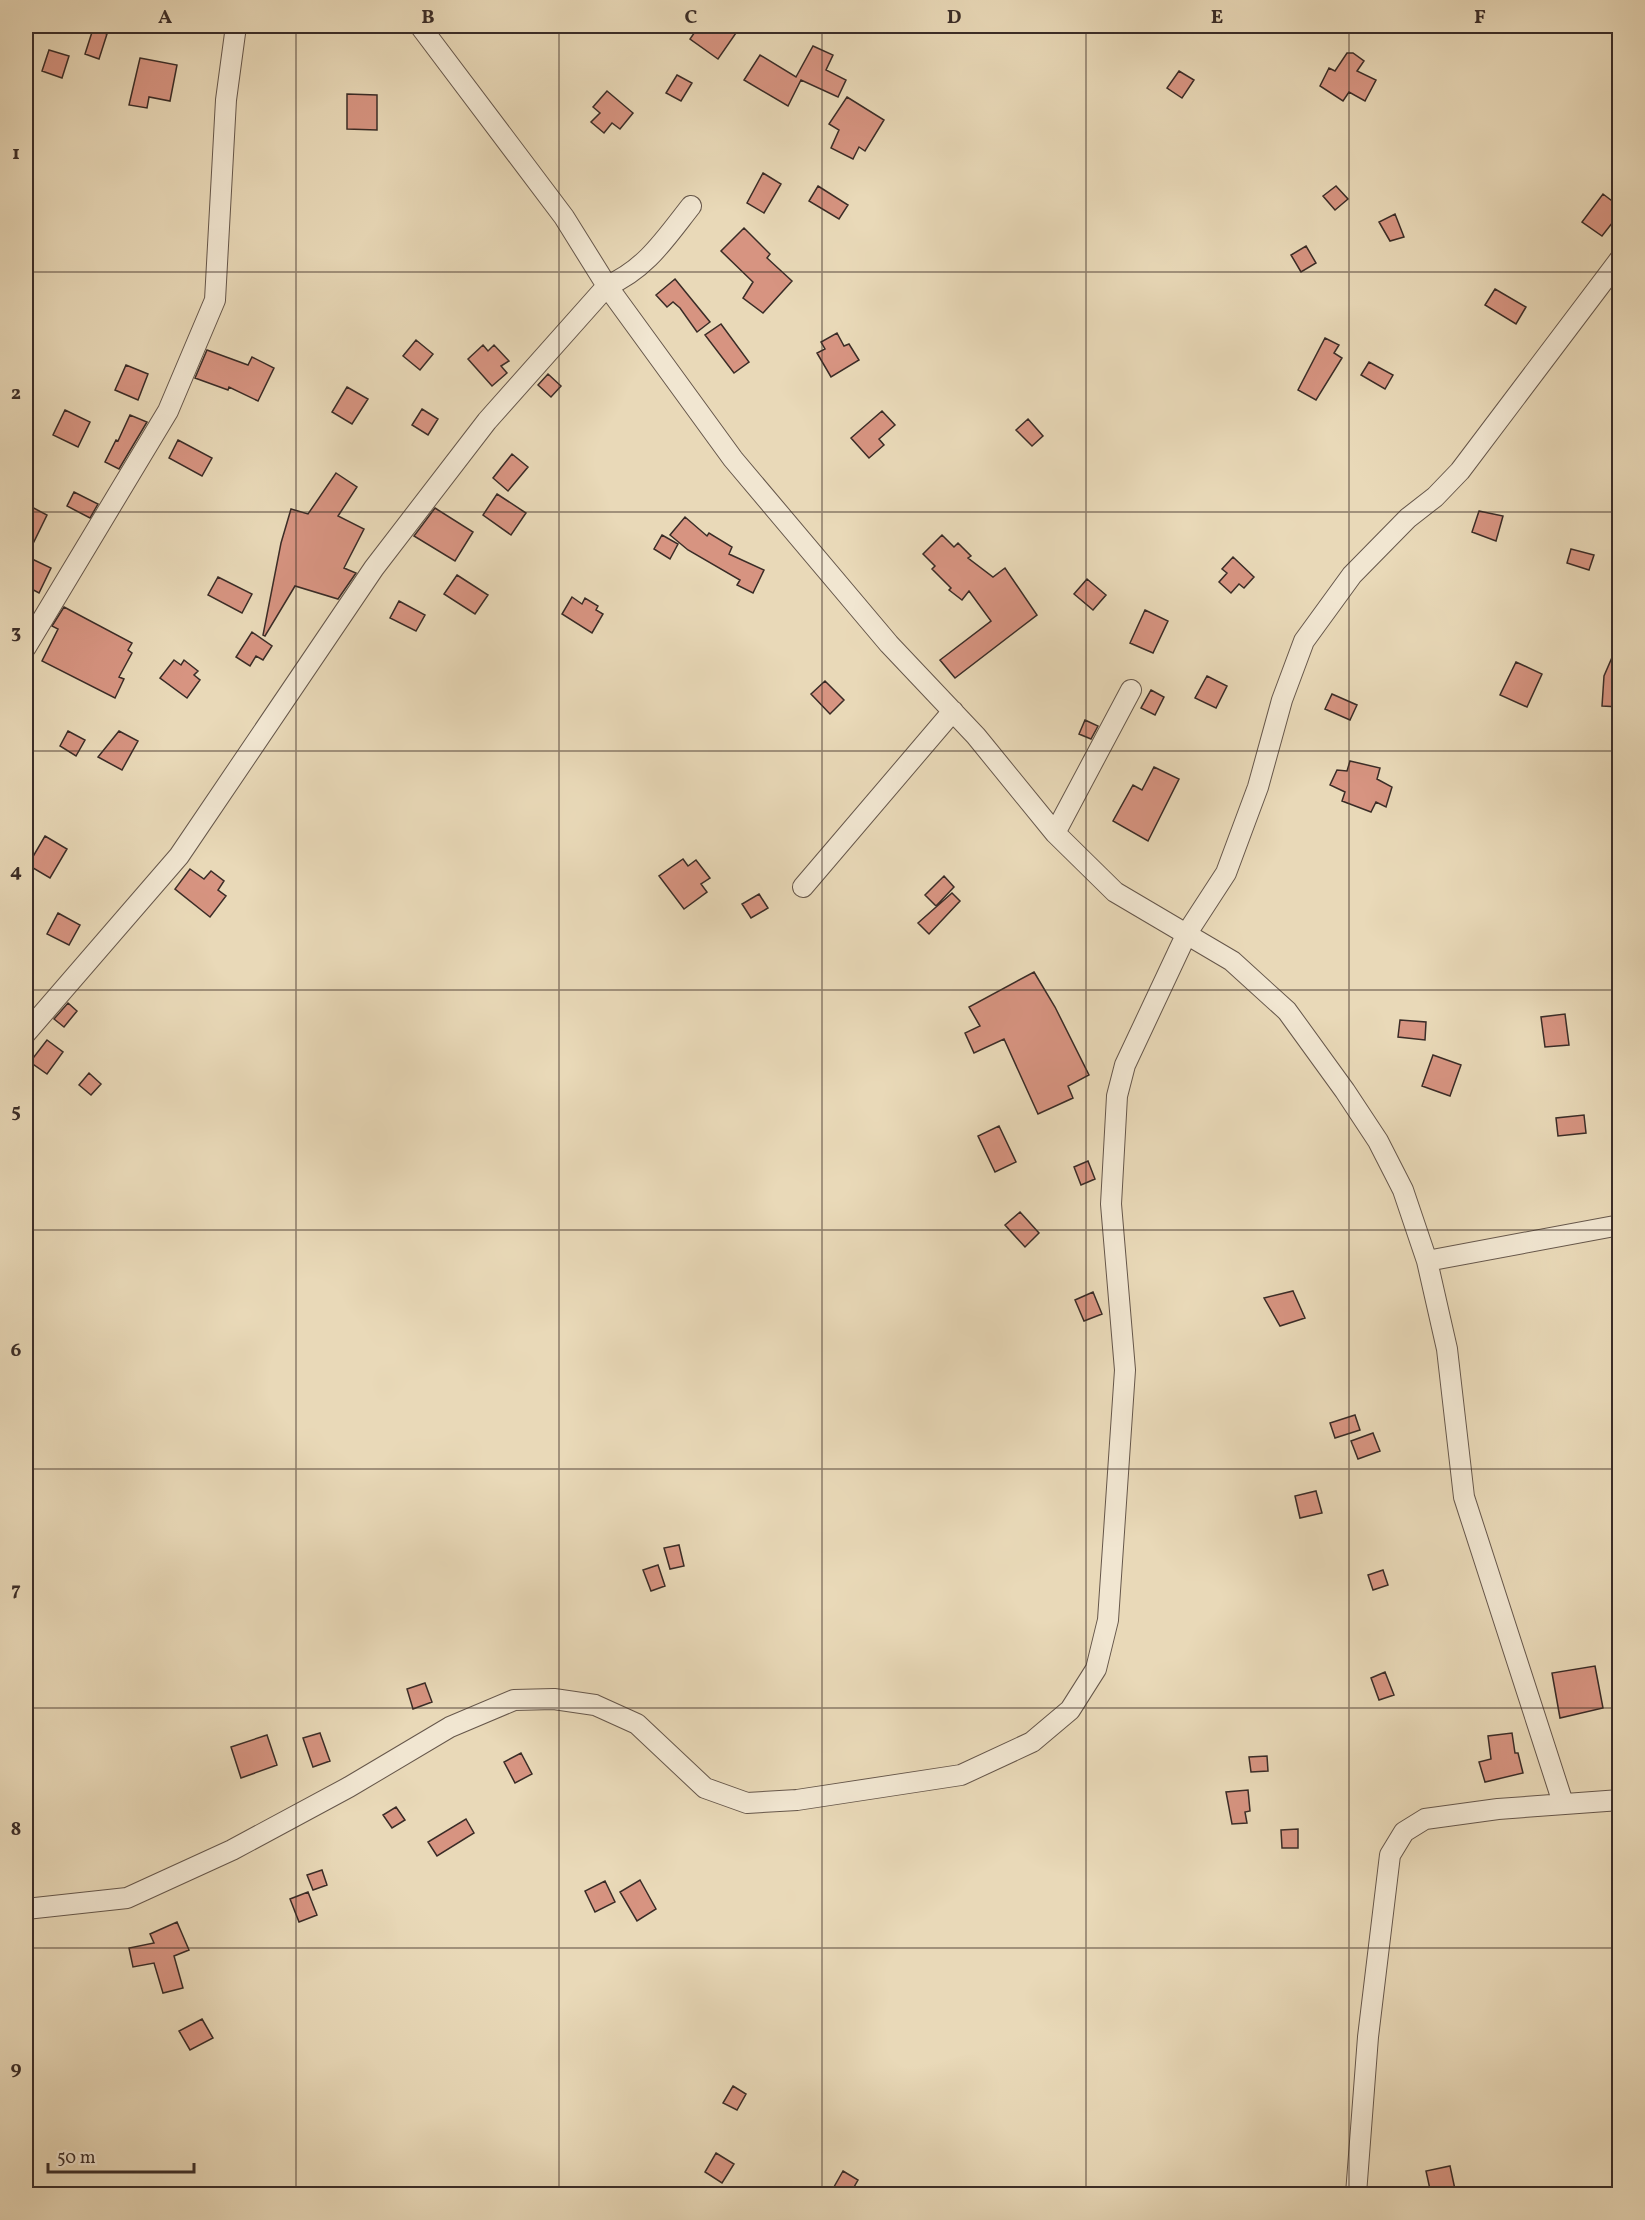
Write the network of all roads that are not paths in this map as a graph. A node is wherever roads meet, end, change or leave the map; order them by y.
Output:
1 (236, 26) edge
2 (420, 26) edge
3 (691, 206) dead end
4 (1620, 259) edge
5 (607, 286) junction
6 (26, 647) edge
7 (1131, 690) dead end
8 (953, 711) junction
9 (1055, 833) junction
10 (802, 887) dead end
11 (1187, 933) junction
12 (26, 1033) edge
13 (1620, 1225) edge
14 (1427, 1261) junction
15 (1620, 1800) edge
16 (1563, 1803) junction
17 (26, 1909) edge
18 (1356, 2194) edge

1 - 6 street
2 - 5 street
3 - 5 street
4 - 11 street
5 - 8 street
5 - 12 street
7 - 9 street
8 - 9 street
8 - 10 street
9 - 11 street
11 - 14 street
11 - 17 street
13 - 14 street
14 - 16 street
15 - 16 street
16 - 18 street

